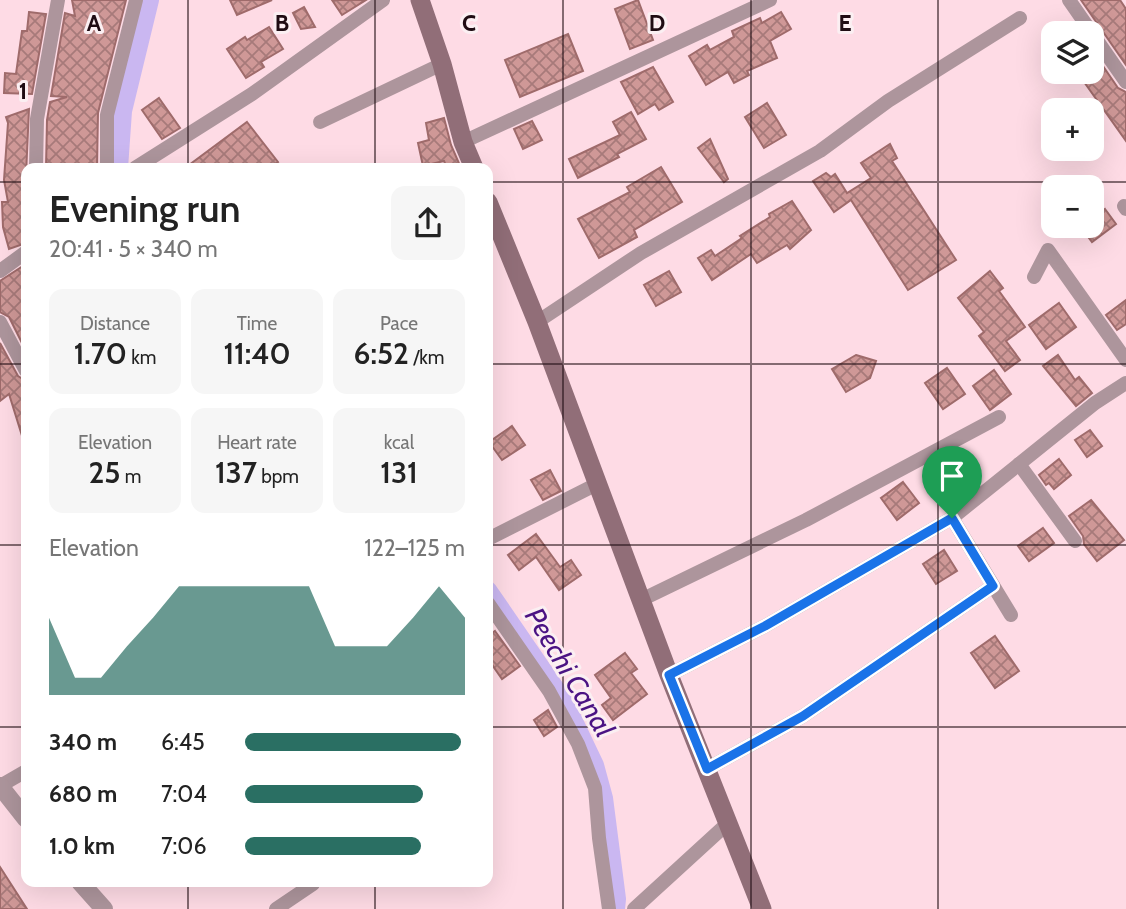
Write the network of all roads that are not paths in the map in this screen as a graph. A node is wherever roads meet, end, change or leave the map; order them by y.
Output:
1 (58, 0) edge
2 (136, 0) edge
3 (383, 0) edge
4 (420, 0) edge
5 (770, 0) edge
6 (1069, 0) edge
7 (1020, 18) dead end
8 (442, 64) junction
9 (1126, 82) edge
10 (320, 122) dead end
11 (463, 142) junction
12 (37, 163) edge
13 (107, 163) edge
14 (143, 163) edge
15 (472, 163) edge
16 (494, 231) edge
17 (21, 256) edge
18 (0, 271) edge
19 (1034, 277) dead end
20 (0, 322) edge
21 (537, 322) junction
22 (1126, 360) edge
23 (21, 362) edge
24 (1126, 383) edge
25 (999, 417) dead end
26 (1019, 464) junction
27 (597, 484) junction
28 (952, 518) junction
29 (493, 536) edge
30 (1075, 541) dead end
31 (993, 586) junction
32 (641, 600) junction
33 (493, 610) edge
34 (1011, 615) dead end
35 (669, 675) junction
36 (707, 769) junction
37 (21, 774) edge
38 (0, 786) edge
39 (21, 813) edge
40 (728, 823) junction
41 (84, 887) edge
42 (309, 887) edge
43 (104, 909) edge
44 (276, 909) edge
45 (609, 909) edge
46 (634, 909) edge
47 (762, 909) edge

1 - 12 street
2 - 13 street
3 - 14 street
4 - 8 main road
5 - 11 street
6 - 9 street
7 - 21 street
8 - 10 street
8 - 11 main road
11 - 15 main road
16 - 21 main road
17 - 18 street
19 - 22 street
20 - 23 street
21 - 27 main road
24 - 26 street
25 - 32 street
26 - 28 street
26 - 30 street
27 - 29 street
27 - 32 main road
28 - 31 street
28 - 35 street
31 - 34 street
31 - 36 street
32 - 35 main road
33 - 45 street
35 - 36 main road
36 - 40 main road
37 - 38 street
38 - 39 street
40 - 46 street
40 - 47 main road
41 - 43 street
42 - 44 street

